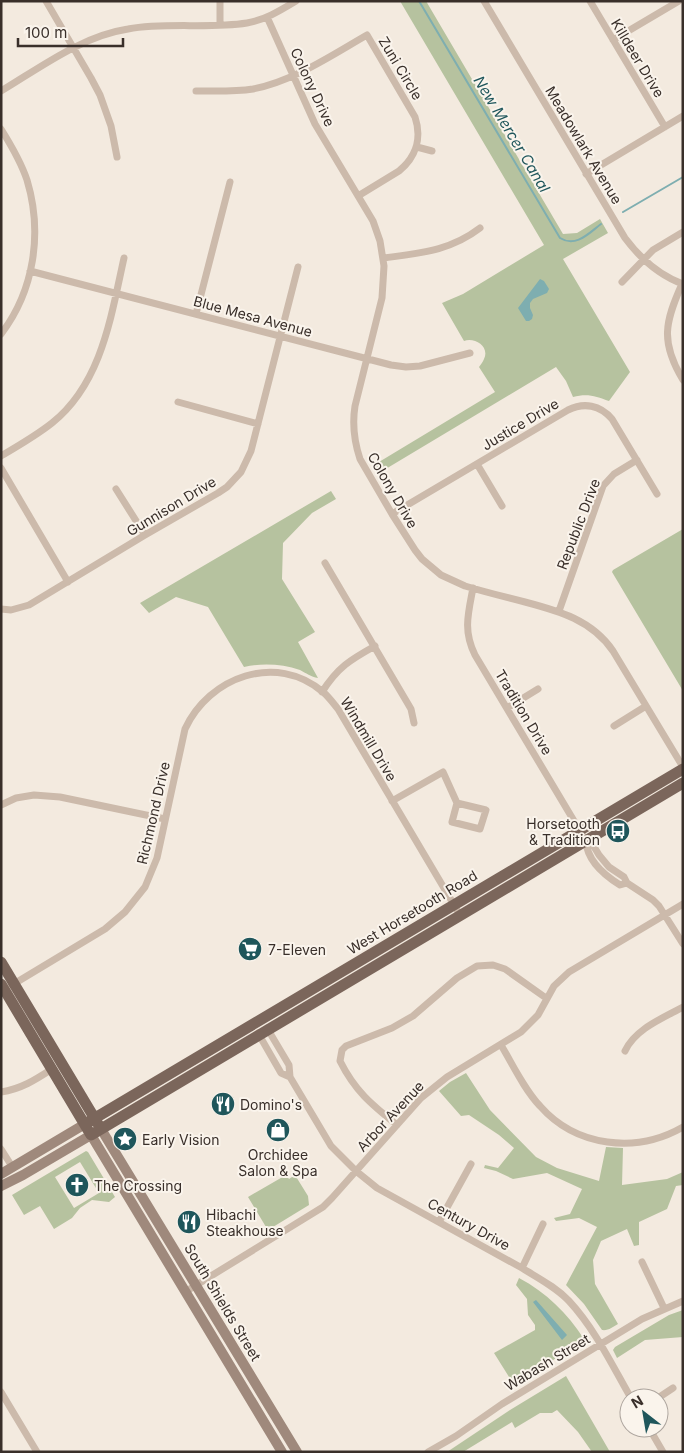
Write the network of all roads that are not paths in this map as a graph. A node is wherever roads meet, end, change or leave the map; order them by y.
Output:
1 (46, 1) edge
2 (220, 1) edge
3 (296, 1) edge
4 (484, 1) edge
5 (590, 1) edge
6 (679, 1) edge
7 (268, 17) junction
8 (220, 25) junction
9 (613, 40) junction
10 (73, 48) junction
11 (293, 75) junction
12 (1, 91) edge
13 (196, 91) dead end
14 (683, 116) edge
15 (665, 127) junction
16 (1, 129) edge
17 (417, 147) junction
18 (432, 151) dead end
19 (117, 157) dead end
20 (586, 174) junction
21 (230, 182) dead end
22 (358, 196) junction
23 (480, 228) dead end
24 (683, 232) edge
25 (124, 258) dead end
26 (384, 258) junction
27 (642, 259) junction
28 (298, 267) dead end
29 (30, 271) junction
30 (622, 282) dead end
31 (682, 284) edge
32 (116, 294) junction
33 (196, 314) junction
34 (1, 334) edge
35 (282, 336) junction
36 (470, 354) dead end
37 (367, 359) junction
38 (683, 380) edge
39 (178, 402) dead end
40 (258, 424) junction
41 (1, 456) edge
42 (637, 460) junction
43 (477, 464) junction
44 (1, 468) edge
45 (116, 489) dead end
46 (657, 494) dead end
47 (502, 506) dead end
48 (392, 514) junction
49 (145, 535) junction
50 (325, 563) dead end
51 (68, 582) junction
52 (473, 588) junction
53 (1, 609) edge
54 (559, 611) junction
55 (375, 646) junction
56 (538, 689) dead end
57 (322, 692) junction
58 (646, 706) junction
59 (507, 708) junction
60 (414, 723) dead end
61 (614, 726) dead end
62 (683, 768) edge
63 (683, 783) edge
64 (392, 801) junction
65 (457, 802) junction
66 (1, 805) edge
67 (165, 819) junction
68 (580, 830) junction
69 (586, 840) junction
70 (683, 904) edge
71 (457, 910) junction
72 (665, 915) junction
73 (683, 944) edge
74 (1, 962) edge
75 (5, 987) edge
76 (546, 998) junction
77 (683, 1007) edge
78 (260, 1027) junction
79 (501, 1045) junction
80 (625, 1051) dead end
81 (52, 1069) junction
82 (290, 1077) junction
83 (1, 1092) edge
84 (90, 1121) junction
85 (397, 1126) junction
86 (683, 1126) edge
87 (101, 1129) junction
88 (91, 1135) junction
89 (1, 1149) edge
90 (471, 1164) dead end
91 (12, 1168) junction
92 (356, 1172) junction
93 (1, 1174) edge
94 (1, 1186) edge
95 (440, 1222) junction
96 (543, 1224) dead end
97 (642, 1262) dead end
98 (522, 1268) junction
99 (195, 1285) junction
100 (185, 1292) junction
101 (683, 1301) edge
102 (664, 1308) junction
103 (600, 1344) junction
104 (625, 1388) edge
105 (673, 1388) dead end
106 (669, 1391) edge
107 (1, 1392) edge
108 (655, 1438) edge
109 (37, 1452) edge
110 (282, 1452) edge
111 (297, 1452) edge
112 (428, 1452) edge
113 (663, 1452) edge

1 - 10 street
2 - 8 street
3 - 7 street
4 - 20 street, Meadowlark Avenue
5 - 9 street, Killdeer Drive
6 - 9 street
7 - 8 street
7 - 11 street, Colony Drive
8 - 10 street
9 - 15 street, Killdeer Drive
10 - 12 street
10 - 19 street
11 - 13 street, Zuni Circle
11 - 17 street, Zuni Circle
11 - 22 street, Colony Drive
14 - 15 street
15 - 20 street
16 - 29 street
17 - 18 street
17 - 22 street
20 - 27 street, Meadowlark Avenue
21 - 33 street
22 - 26 street, Colony Drive
23 - 26 street
24 - 27 street
25 - 32 street
26 - 37 street, Colony Drive
27 - 30 street
27 - 31 street, Meadowlark Avenue
28 - 35 street, Gunnison Drive
29 - 32 street, Blue Mesa Avenue
29 - 34 street
31 - 38 street
32 - 33 street, Blue Mesa Avenue
32 - 41 street
33 - 35 street, Blue Mesa Avenue
35 - 37 street, Blue Mesa Avenue
35 - 40 street, Gunnison Drive
36 - 37 street, Blue Mesa Avenue
37 - 48 street, Colony Drive
39 - 40 street
40 - 49 street, Gunnison Drive
42 - 43 street, Justice Drive
42 - 46 street, Justice Drive
42 - 54 street, Republic Drive
43 - 47 street
43 - 48 street, Justice Drive
44 - 51 street
45 - 49 street
48 - 52 street, Colony Drive
49 - 51 street, Gunnison Drive
50 - 55 street
51 - 53 street, Gunnison Drive
52 - 54 street, Colony Drive
52 - 59 street, Tradition Drive
54 - 58 street, Colony Drive
55 - 57 street
55 - 60 street
56 - 59 street
57 - 64 street, Windmill Drive
57 - 67 street, Richmond Drive
58 - 61 street
58 - 62 street, Colony Drive
59 - 68 street, Tradition Drive
62 - 68 main road, West Horsetooth Road
63 - 69 main road, West Horsetooth Road
64 - 65 street, Windmill Drive
64 - 71 street, Windmill Drive
65 - 65 street, Windmill Drive
66 - 67 street
67 - 75 street, Richmond Drive
68 - 69 street, Tradition Drive
68 - 71 main road, West Horsetooth Road
69 - 71 main road, West Horsetooth Road
69 - 72 street, Tradition Drive
70 - 72 street, Arbor Avenue
71 - 78 main road, West Horsetooth Road
72 - 73 street, Tradition Drive
72 - 76 street, Arbor Avenue
74 - 75 main road, South Shields Street
75 - 81 main road, South Shields Street
75 - 84 main road, South Shields Street
76 - 79 street, Arbor Avenue
76 - 85 street
77 - 80 street
78 - 82 street, Century Drive
78 - 82 street, Century Drive
78 - 84 main road, West Horsetooth Road
78 - 87 main road, West Horsetooth Road
79 - 85 street, Arbor Avenue
79 - 86 street
81 - 83 street
81 - 84 main road, South Shields Street
82 - 92 street, Century Drive
84 - 87 main road, South Shields Street
84 - 88 main road, South Shields Street
84 - 91 main road, West Horsetooth Road
85 - 92 street, Arbor Avenue
87 - 88 main road, West Horsetooth Road
87 - 99 main road, South Shields Street
88 - 94 main road, West Horsetooth Road
88 - 100 main road, South Shields Street
89 - 91 street
90 - 95 street
91 - 93 main road, West Horsetooth Road
92 - 95 street, Century Drive
92 - 99 street, Arbor Avenue
95 - 98 street, Century Drive
96 - 98 street
97 - 102 street
98 - 103 street, Century Drive
99 - 100 street, Arbor Avenue
99 - 111 main road, South Shields Street
100 - 110 main road, South Shields Street
101 - 102 street, Wabash Street
102 - 103 street, Wabash Street
103 - 104 street, Century Drive
103 - 112 street, Wabash Street
105 - 106 street
107 - 109 street
108 - 113 street

